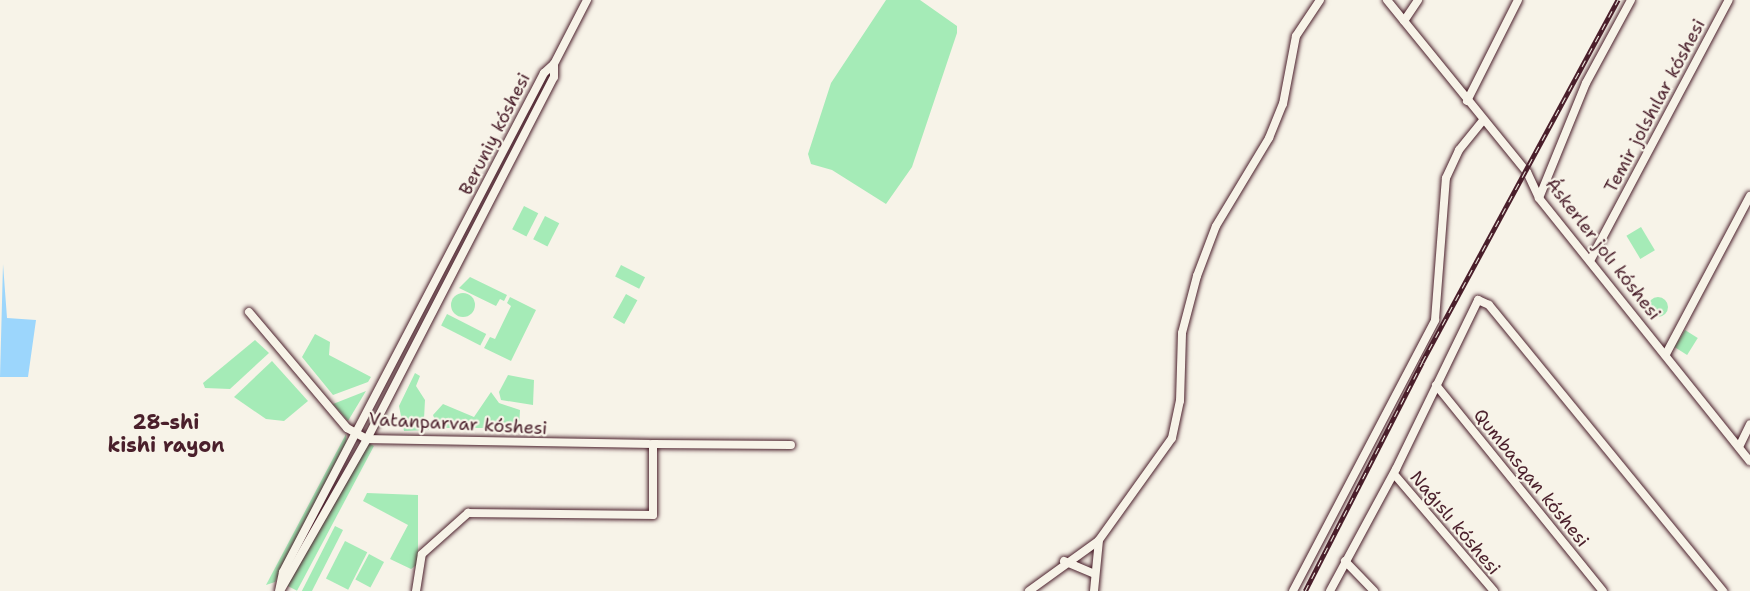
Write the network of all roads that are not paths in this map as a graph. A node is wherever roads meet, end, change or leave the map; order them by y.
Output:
1 (587, 0) edge
2 (1320, 0) edge
3 (1387, 0) edge
4 (1418, 0) edge
5 (1518, 0) edge
6 (1631, 0) edge
7 (1729, 0) edge
8 (1404, 21) junction
9 (554, 64) junction
10 (1467, 101) junction
11 (1483, 120) junction
12 (491, 176) junction
13 (500, 181) junction
14 (1750, 196) edge
15 (1539, 198) junction
16 (1591, 259) junction
17 (249, 312) dead end
18 (1666, 354) junction
19 (1436, 385) junction
20 (1750, 424) edge
21 (357, 434) junction
22 (367, 439) junction
23 (651, 444) junction
24 (790, 445) dead end
25 (1739, 447) junction
26 (1750, 461) edge
27 (1394, 474) junction
28 (1099, 540) junction
29 (1064, 561) junction
30 (1345, 561) junction
31 (1094, 574) junction
32 (279, 591) edge
33 (416, 591) edge
34 (1029, 591) edge
35 (1094, 591) edge
36 (1293, 591) edge
37 (1330, 591) edge
38 (1374, 591) edge
39 (1494, 591) edge
40 (1603, 591) edge
41 (1723, 591) edge

1 - 9 street
2 - 28 street
3 - 8 street, Áskerler jolı kóshesi
4 - 8 street
5 - 10 street
6 - 15 street
7 - 16 street, Temir jolshılar kóshesi
8 - 10 street, Áskerler jolı kóshesi
9 - 12 street, Beruniy kóshesi
9 - 13 street, Beruniy kóshesi
10 - 11 street, Áskerler jolı kóshesi
11 - 15 street, Áskerler jolı kóshesi
11 - 36 street
12 - 13 street
12 - 21 street, Beruniy kóshesi
13 - 22 street, Beruniy kóshesi
14 - 18 street
15 - 16 street, Áskerler jolı kóshesi
16 - 18 street, Áskerler jolı kóshesi
17 - 21 street, Vatanparvar kóshesi
18 - 25 street, Áskerler jolı kóshesi
19 - 27 street
19 - 40 street, Qumbasqan kóshesi
19 - 41 street
20 - 25 street
21 - 22 street, Vatanparvar kóshesi
21 - 32 street, Beruniy kóshesi
22 - 23 street, Vatanparvar kóshesi
22 - 32 street, Beruniy kóshesi
23 - 24 street, Vatanparvar kóshesi
23 - 33 street
25 - 26 street, Áskerler jolı kóshesi
27 - 30 street
27 - 39 street, Naǵıslı kóshesi
28 - 29 street
28 - 31 street
29 - 31 street
29 - 34 street
30 - 37 street
30 - 38 street
31 - 35 street

